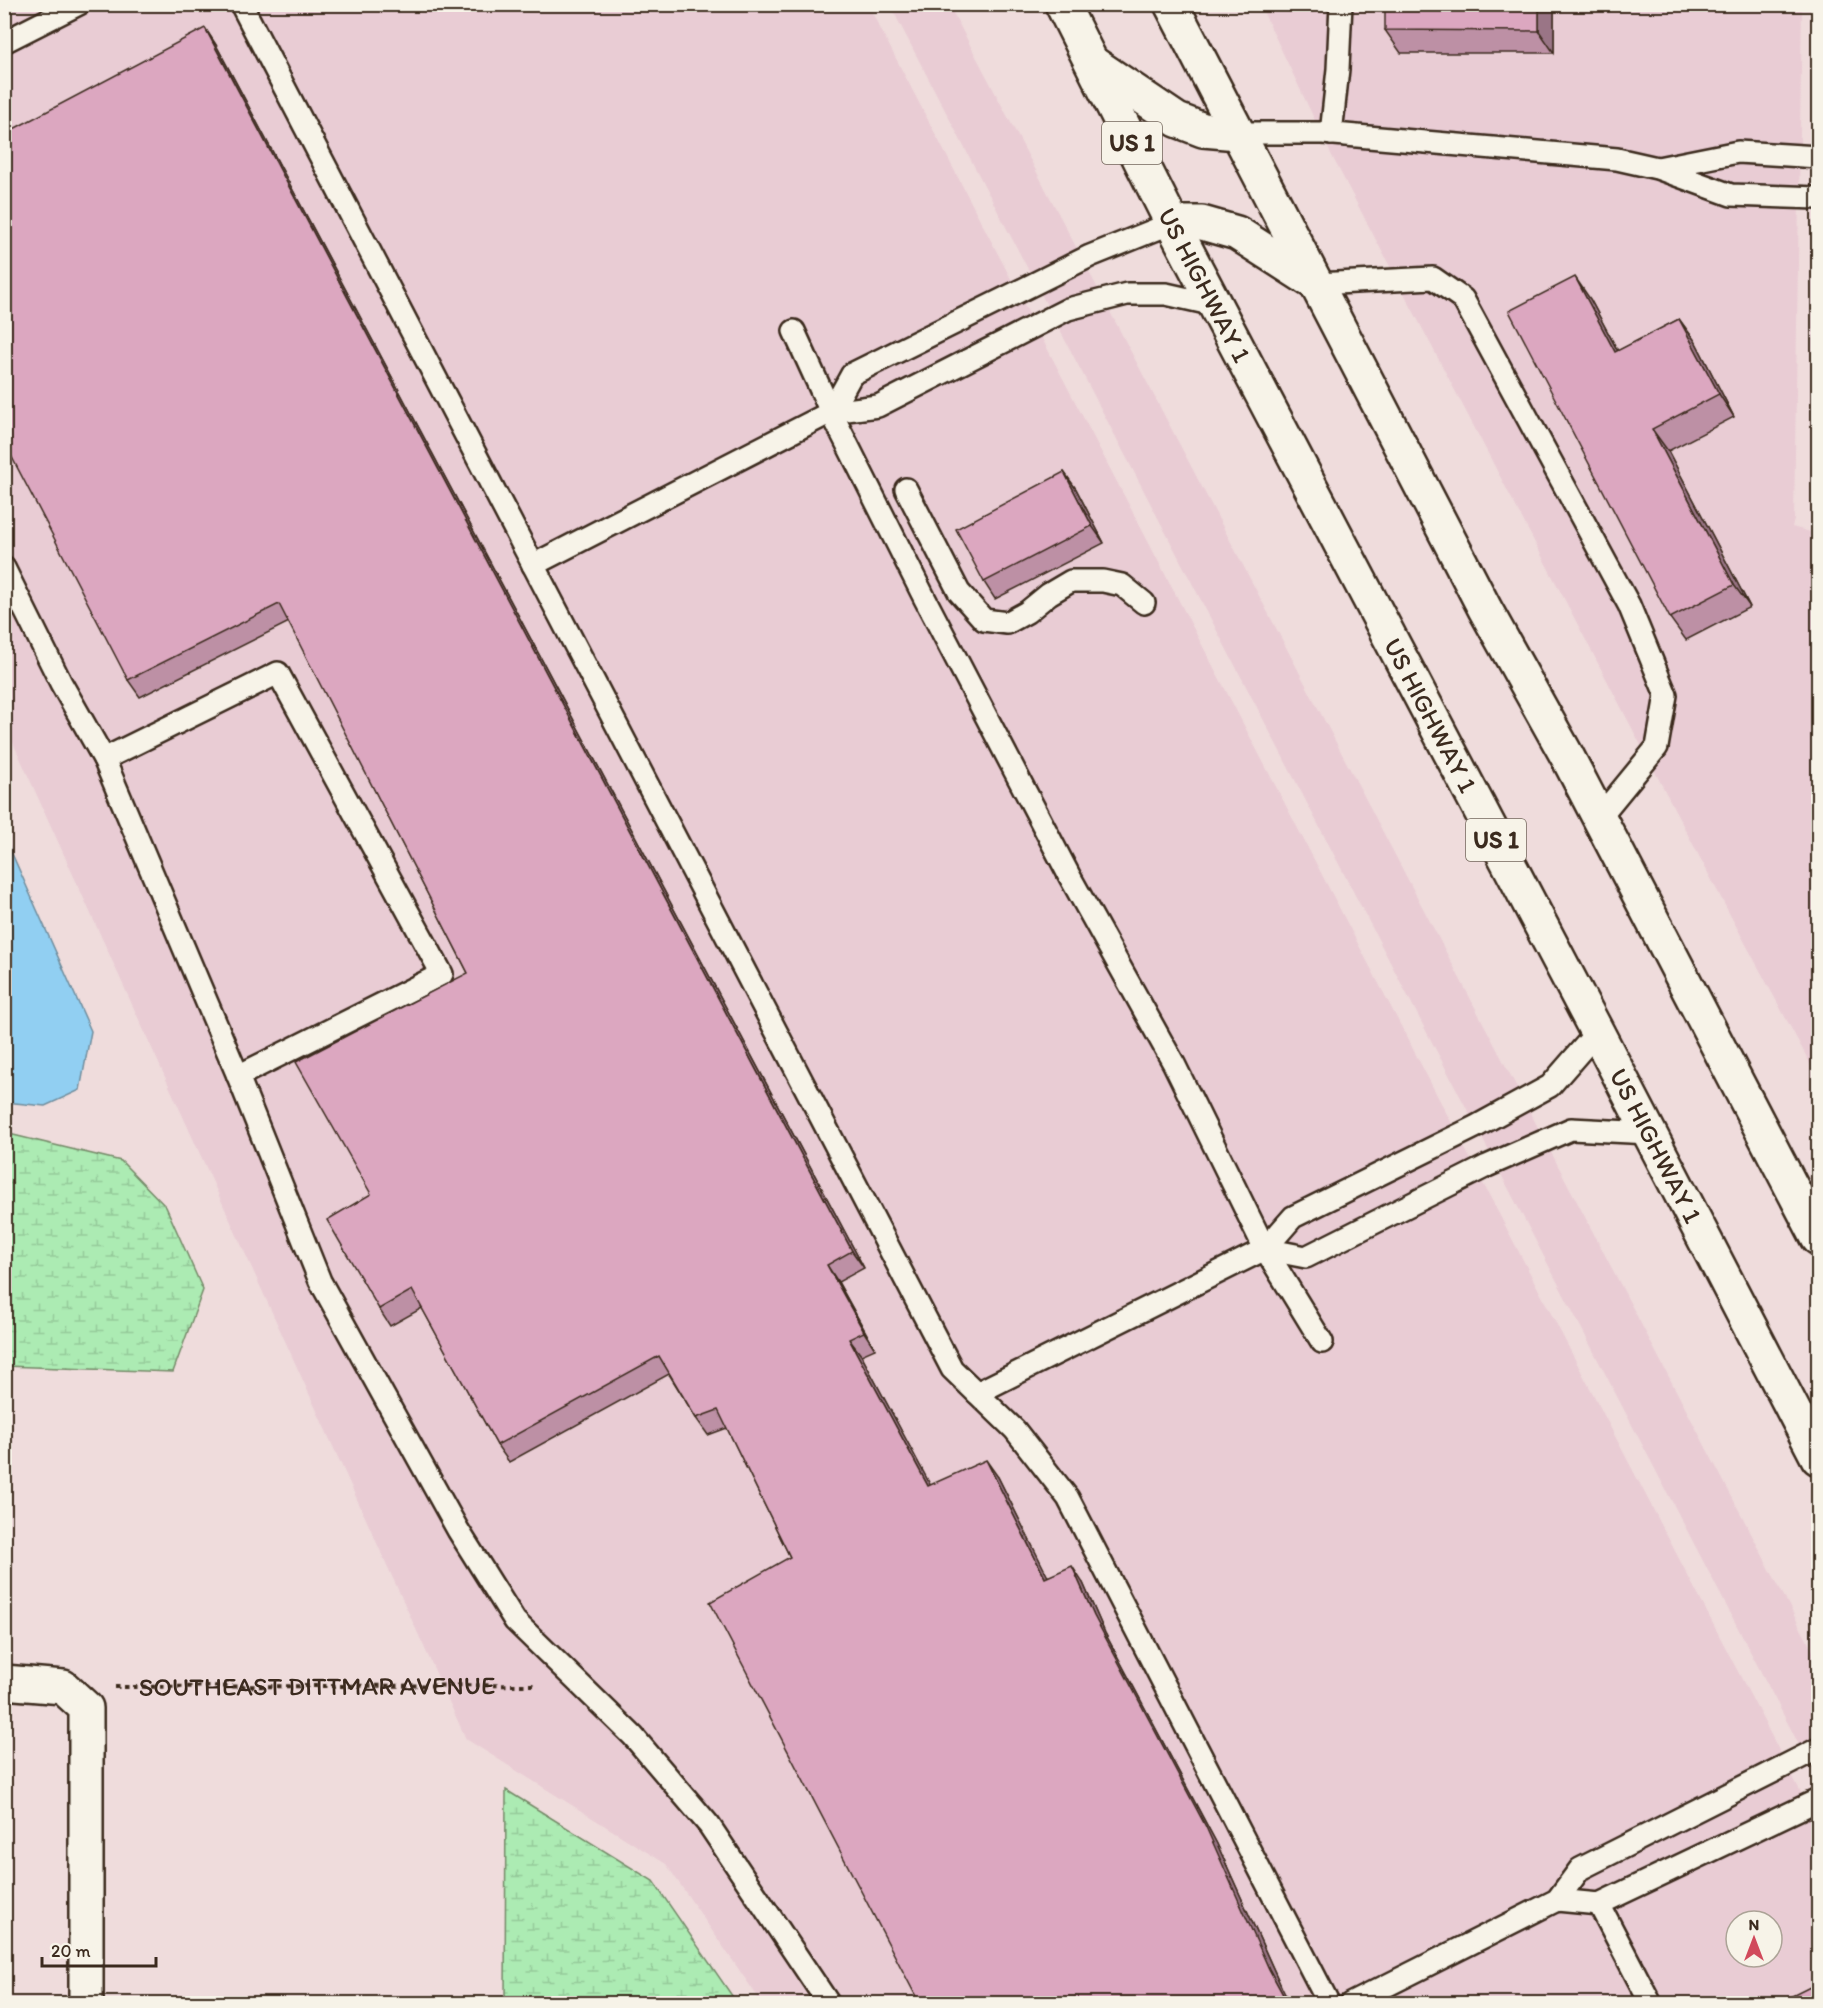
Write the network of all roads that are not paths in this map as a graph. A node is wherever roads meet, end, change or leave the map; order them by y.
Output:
1 (79, 4) edge
2 (241, 4) edge
3 (1062, 4) edge
4 (1171, 4) edge
5 (1341, 4) edge
6 (4, 42) edge
7 (1092, 63) junction
8 (1238, 134) junction
9 (1331, 134) junction
10 (1818, 157) edge
11 (1657, 168) junction
12 (1818, 198) edge
13 (1172, 223) junction
14 (1317, 284) junction
15 (1215, 305) junction
16 (794, 331) dead end
17 (831, 412) junction
18 (906, 489) dead end
19 (533, 565) junction
20 (4, 568) edge
21 (1144, 603) dead end
22 (104, 759) junction
23 (1598, 819) junction
24 (1597, 1032) junction
25 (238, 1076) junction
26 (1650, 1133) junction
27 (1818, 1238) edge
28 (1264, 1249) junction
29 (1322, 1342) dead end
30 (977, 1393) junction
31 (1818, 1458) edge
32 (4, 1682) edge
33 (1818, 1749) edge
34 (1818, 1800) edge
35 (1557, 1900) junction
36 (1599, 1904) junction
37 (86, 2004) edge
38 (829, 2004) edge
39 (1329, 2004) edge
40 (1350, 2004) edge
41 (1651, 2004) edge

1 - 6 lane
2 - 19 lane
3 - 7 main road, US HIGHWAY 1 / US 1
4 - 8 main road
5 - 9 lane
7 - 8 main road
7 - 13 main road, US HIGHWAY 1 / US 1
8 - 9 lane
8 - 14 main road
9 - 11 lane
10 - 11 lane
11 - 12 lane
13 - 14 main road
13 - 15 main road, US HIGHWAY 1 / US 1
13 - 17 lane
14 - 23 main road
14 - 23 lane
15 - 17 lane
15 - 24 main road, US HIGHWAY 1 / US 1
16 - 17 lane
17 - 19 lane
17 - 28 lane
18 - 21 lane
19 - 30 lane
20 - 22 lane
22 - 25 lane
22 - 25 lane
23 - 27 main road
24 - 26 main road, US HIGHWAY 1 / US 1
24 - 28 lane
25 - 38 lane
26 - 28 lane
26 - 31 main road, US HIGHWAY 1 / US 1
28 - 29 lane
28 - 30 lane
30 - 39 lane
32 - 37 main road
33 - 35 lane
34 - 36 lane
35 - 36 lane
35 - 40 lane
36 - 41 lane

